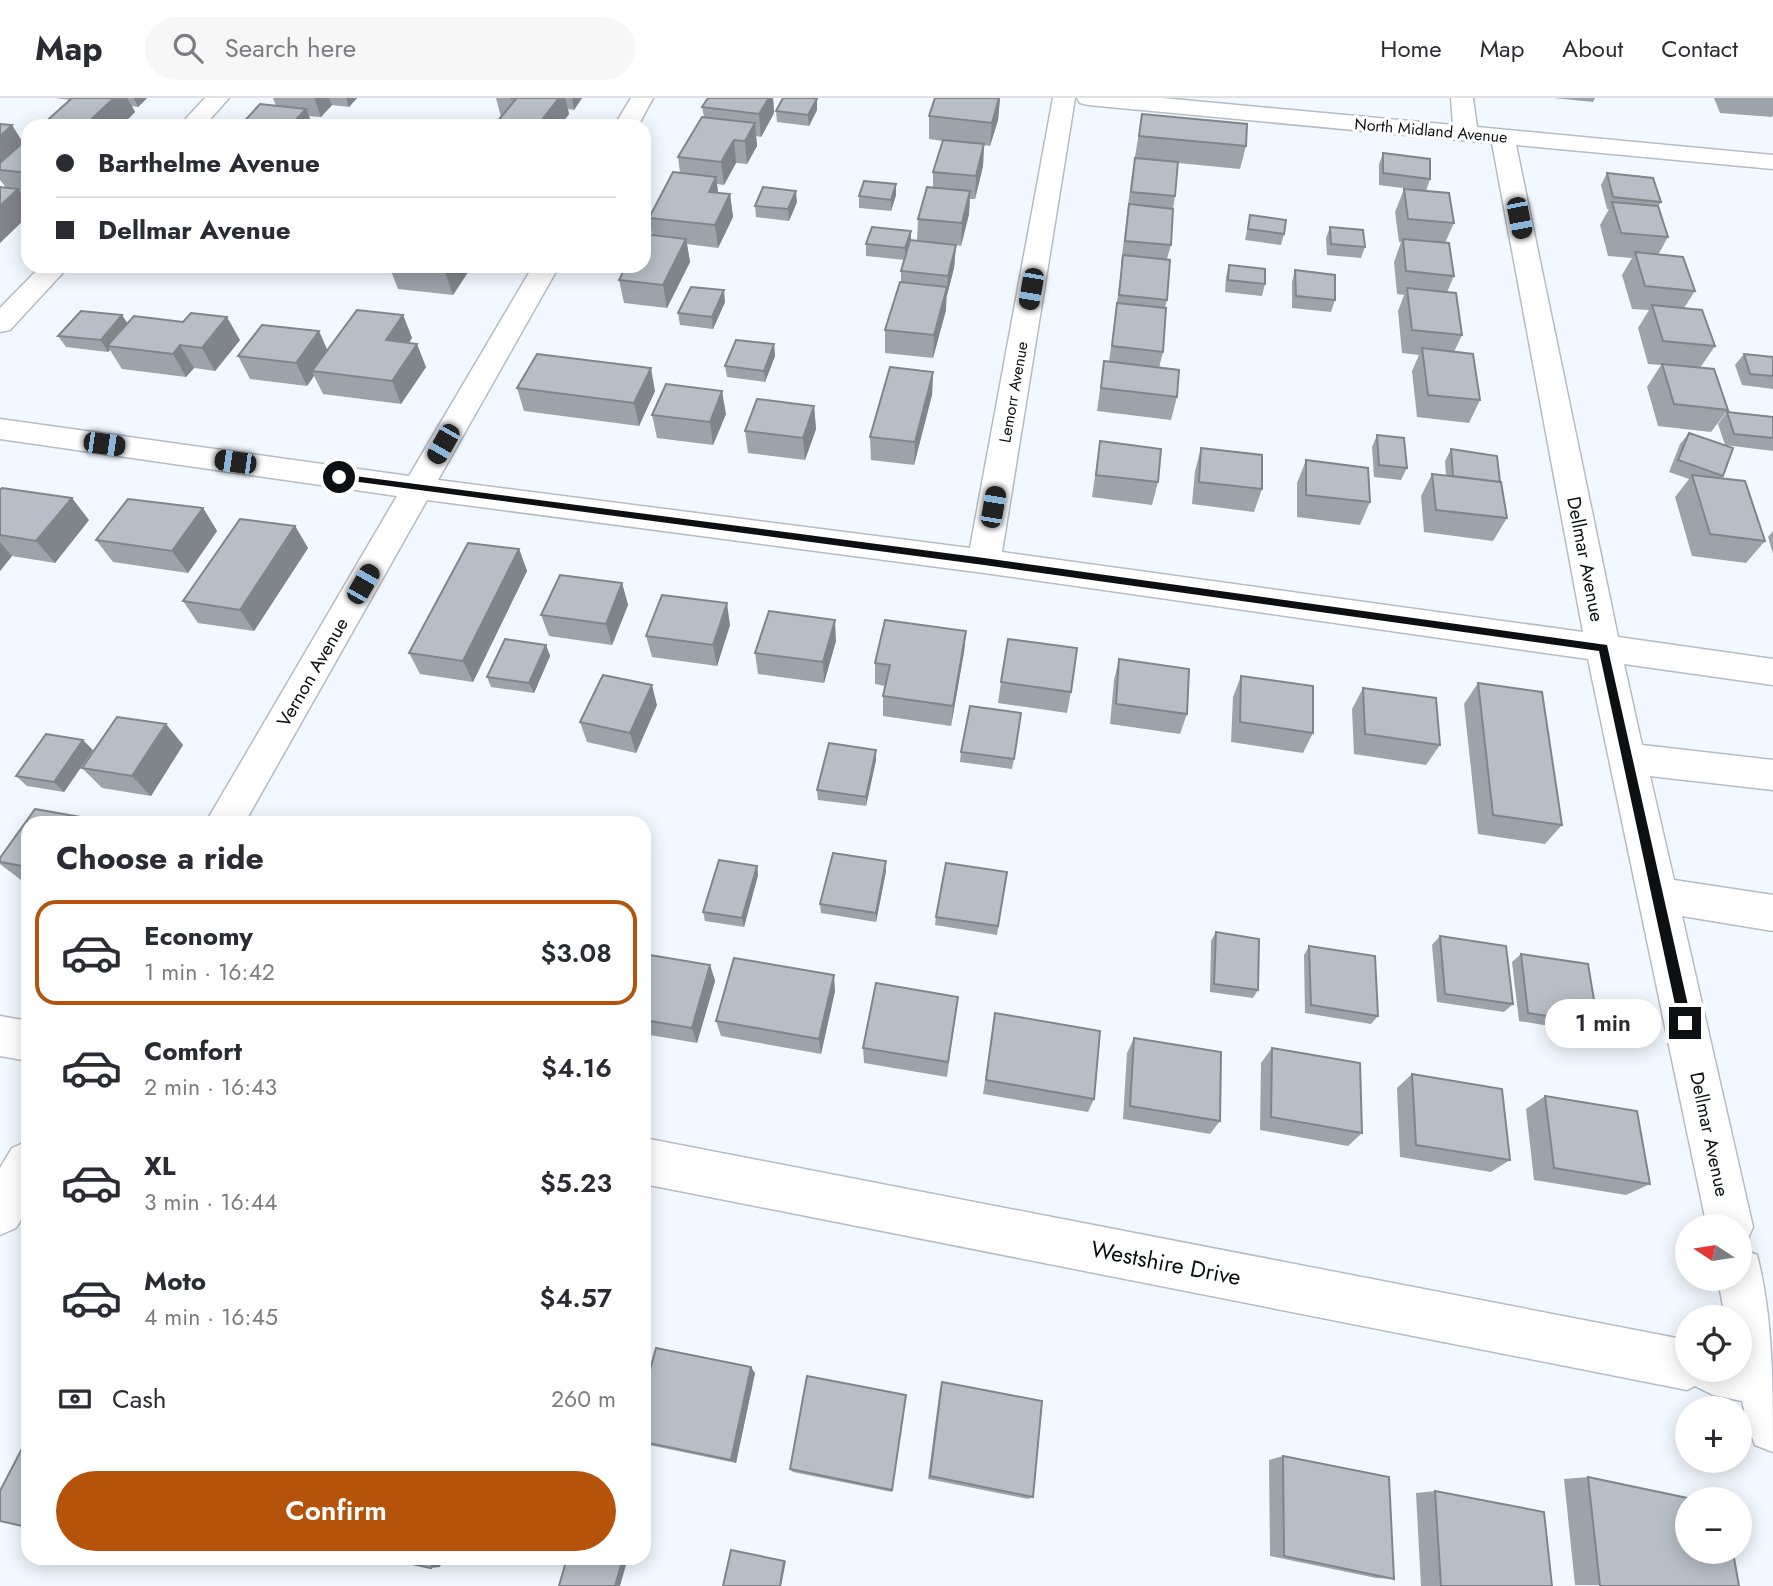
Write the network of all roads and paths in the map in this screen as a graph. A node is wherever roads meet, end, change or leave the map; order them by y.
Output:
1 (218, 98) edge
2 (642, 98) edge
3 (1063, 98) edge
4 (1462, 98) edge
5 (1100, 99) edge
6 (198, 119) edge
7 (630, 119) edge
8 (1466, 133) junction
9 (1503, 137) junction
10 (1773, 162) edge
11 (49, 273) edge
12 (542, 273) edge
13 (0, 324) edge
14 (0, 429) edge
15 (418, 488) junction
16 (984, 561) junction
17 (1603, 648) junction
18 (1773, 672) edge
19 (1628, 758) junction
20 (1773, 775) edge
21 (228, 816) edge
22 (1658, 895) junction
23 (1773, 913) edge
24 (0, 1036) edge
25 (21, 1040) edge
26 (651, 1162) edge
27 (21, 1176) edge
28 (0, 1212) edge
29 (1727, 1214) edge
30 (1745, 1292) edge
31 (1675, 1363) edge
32 (1768, 1381) edge
33 (1773, 1427) edge

1 - 6 street
2 - 7 street
3 - 16 street, Lemorr Avenue
4 - 8 street
5 - 8 street, North Midland Avenue
8 - 9 street, North Midland Avenue
9 - 10 street, North Midland Avenue
9 - 17 street, Dellmar Avenue
11 - 13 street
12 - 15 street, Vernon Avenue
14 - 15 street
15 - 16 street
15 - 21 street, Vernon Avenue
16 - 17 street
17 - 18 street
17 - 19 street, Dellmar Avenue
19 - 20 street
19 - 22 street, Dellmar Avenue
22 - 23 street
22 - 29 street, Dellmar Avenue
24 - 25 street
26 - 31 street, Westshire Drive
27 - 28 street
30 - 32 street
32 - 33 street

